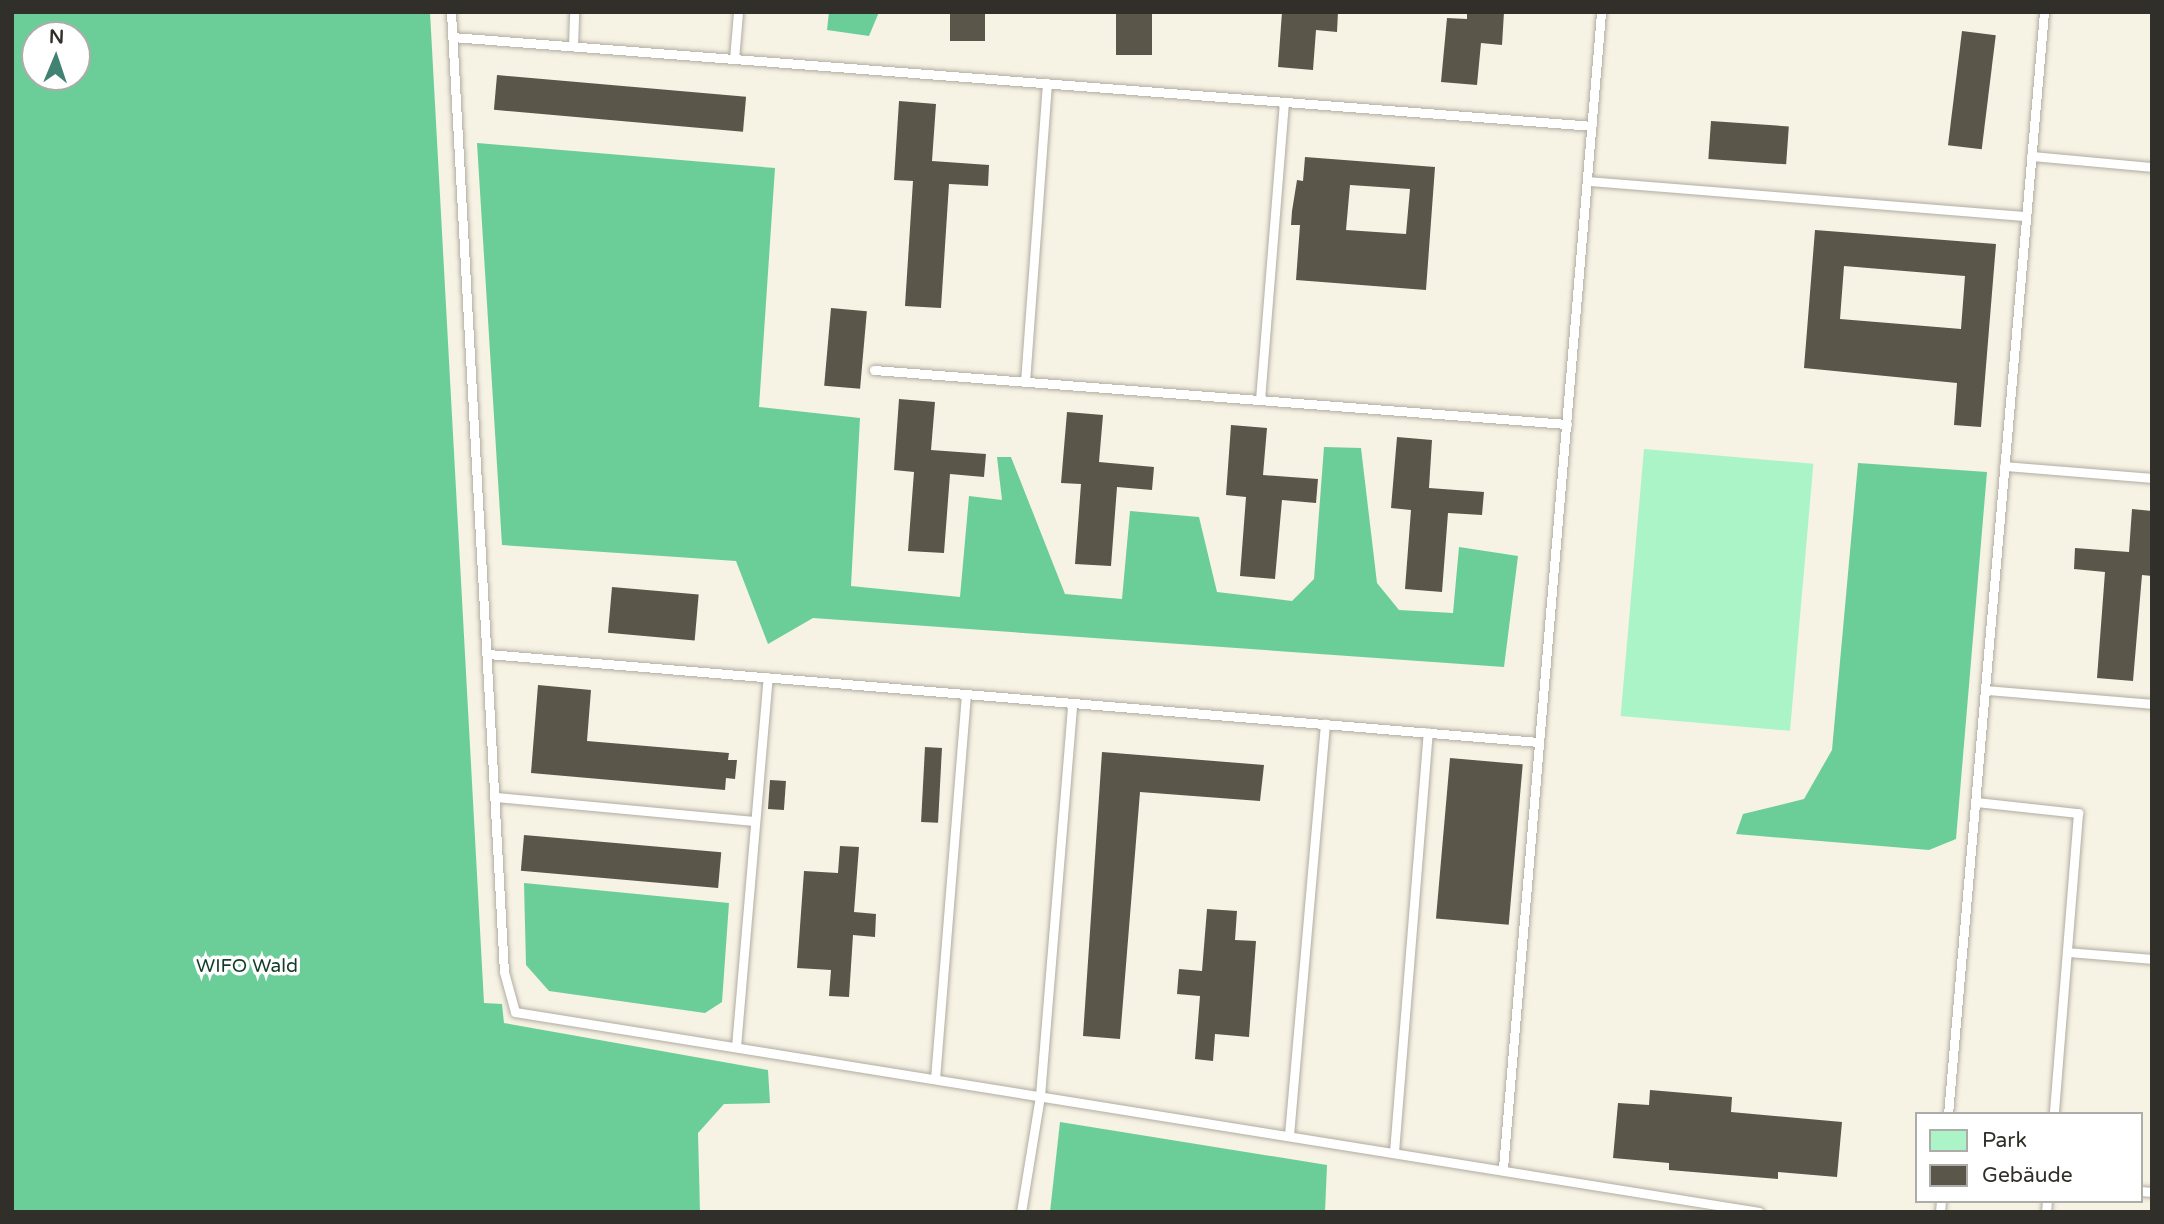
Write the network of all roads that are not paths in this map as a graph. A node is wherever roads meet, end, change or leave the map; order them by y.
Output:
1 (451, 12) edge
2 (574, 12) edge
3 (738, 12) edge
4 (1601, 12) edge
5 (2044, 12) edge
6 (452, 37) junction
7 (573, 46) junction
8 (734, 59) junction
9 (1047, 83) junction
10 (1284, 102) junction
11 (1592, 126) junction
12 (2031, 156) junction
13 (2152, 167) edge
14 (1588, 181) junction
15 (2026, 216) junction
16 (874, 370) dead end
17 (1025, 382) junction
18 (1260, 400) junction
19 (1567, 424) junction
20 (2004, 466) junction
21 (2152, 478) edge
22 (488, 654) junction
23 (768, 677) junction
24 (1986, 690) junction
25 (966, 694) junction
26 (1072, 703) junction
27 (2152, 704) edge
28 (1325, 724) junction
29 (1428, 732) junction
30 (1539, 742) junction
31 (495, 797) junction
32 (1976, 802) junction
33 (755, 821) junction
34 (2067, 952) junction
35 (2152, 959) edge
36 (736, 1048) junction
37 (935, 1079) junction
38 (1040, 1096) junction
39 (1948, 1112) edge
40 (2054, 1112) edge
41 (1289, 1135) junction
42 (1394, 1152) junction
43 (1503, 1168) junction
44 (1021, 1212) edge
45 (1759, 1212) edge

1 - 6 lane
2 - 7 lane
3 - 8 lane
4 - 11 lane
5 - 12 lane
6 - 7 lane
6 - 22 lane
7 - 8 lane
8 - 9 lane
9 - 10 lane
9 - 17 lane
10 - 11 lane
10 - 18 lane
11 - 14 lane
12 - 13 lane
12 - 15 lane
14 - 15 lane
14 - 19 lane
15 - 20 lane
16 - 17 lane
17 - 18 lane
18 - 19 lane
19 - 30 lane
20 - 21 lane
20 - 24 lane
22 - 23 lane
22 - 31 lane
23 - 25 lane
23 - 33 lane
24 - 27 lane
24 - 32 lane
25 - 26 lane
25 - 37 lane
26 - 28 lane
26 - 38 lane
28 - 29 lane
28 - 41 lane
29 - 30 lane
29 - 42 lane
30 - 43 lane
31 - 33 lane
31 - 36 lane
32 - 34 lane
32 - 39 lane
33 - 36 lane
34 - 35 lane
34 - 40 lane
36 - 37 lane
37 - 38 lane
38 - 41 lane
38 - 44 lane
41 - 42 lane
42 - 43 lane
43 - 45 lane

